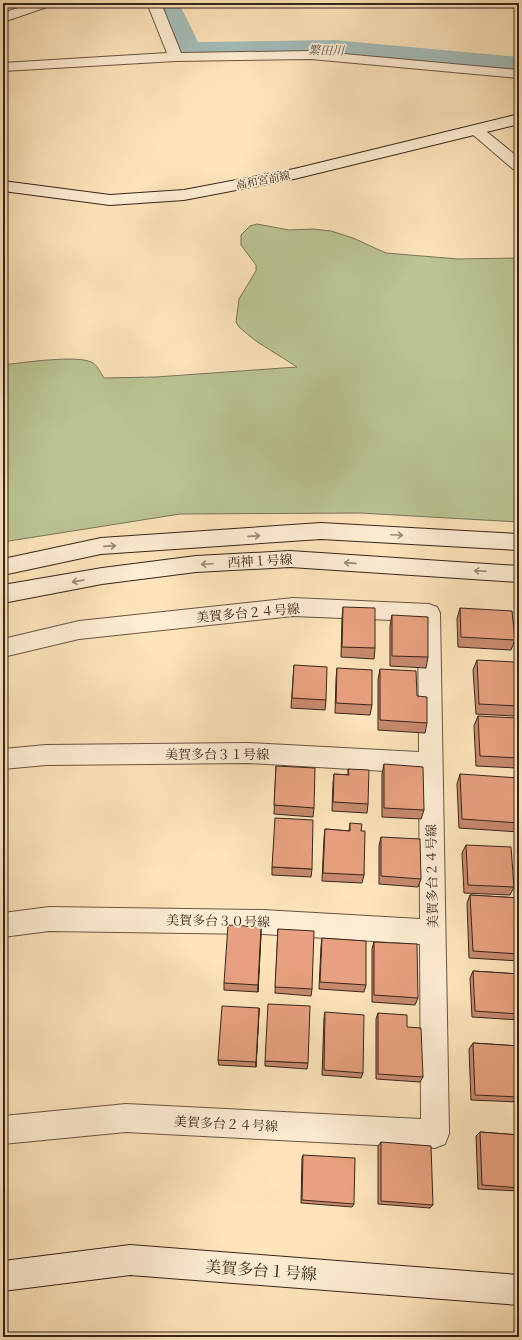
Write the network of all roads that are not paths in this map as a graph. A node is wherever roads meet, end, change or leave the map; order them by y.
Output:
1 (45, 3) edge
2 (154, 3) edge
3 (3, 18) edge
4 (176, 57) junction
5 (3, 67) edge
6 (519, 74) edge
7 (519, 120) edge
8 (476, 130) junction
9 (519, 166) edge
10 (3, 186) edge
11 (519, 542) edge
12 (3, 567) edge
13 (519, 574) edge
14 (3, 594) edge
15 (3, 648) edge
16 (3, 759) edge
17 (431, 763) junction
18 (3, 925) edge
19 (433, 932) junction
20 (3, 1130) edge
21 (3, 1276) edge
22 (519, 1290) edge

1 - 3 street
2 - 4 street
4 - 5 street
4 - 6 street
7 - 8 street, 高和宮前線
8 - 9 street
8 - 10 street, 高和宮前線
12 -> 11 street, 西神１号線
13 -> 14 street, 西神１号線
15 - 17 street, 美賀多台２４号線
16 - 17 street, 美賀多台３１号線
17 - 19 street, 美賀多台２４号線
18 - 19 street, 美賀多台３０号線
19 - 20 street, 美賀多台２４号線
21 - 22 street, 美賀多台１号線

